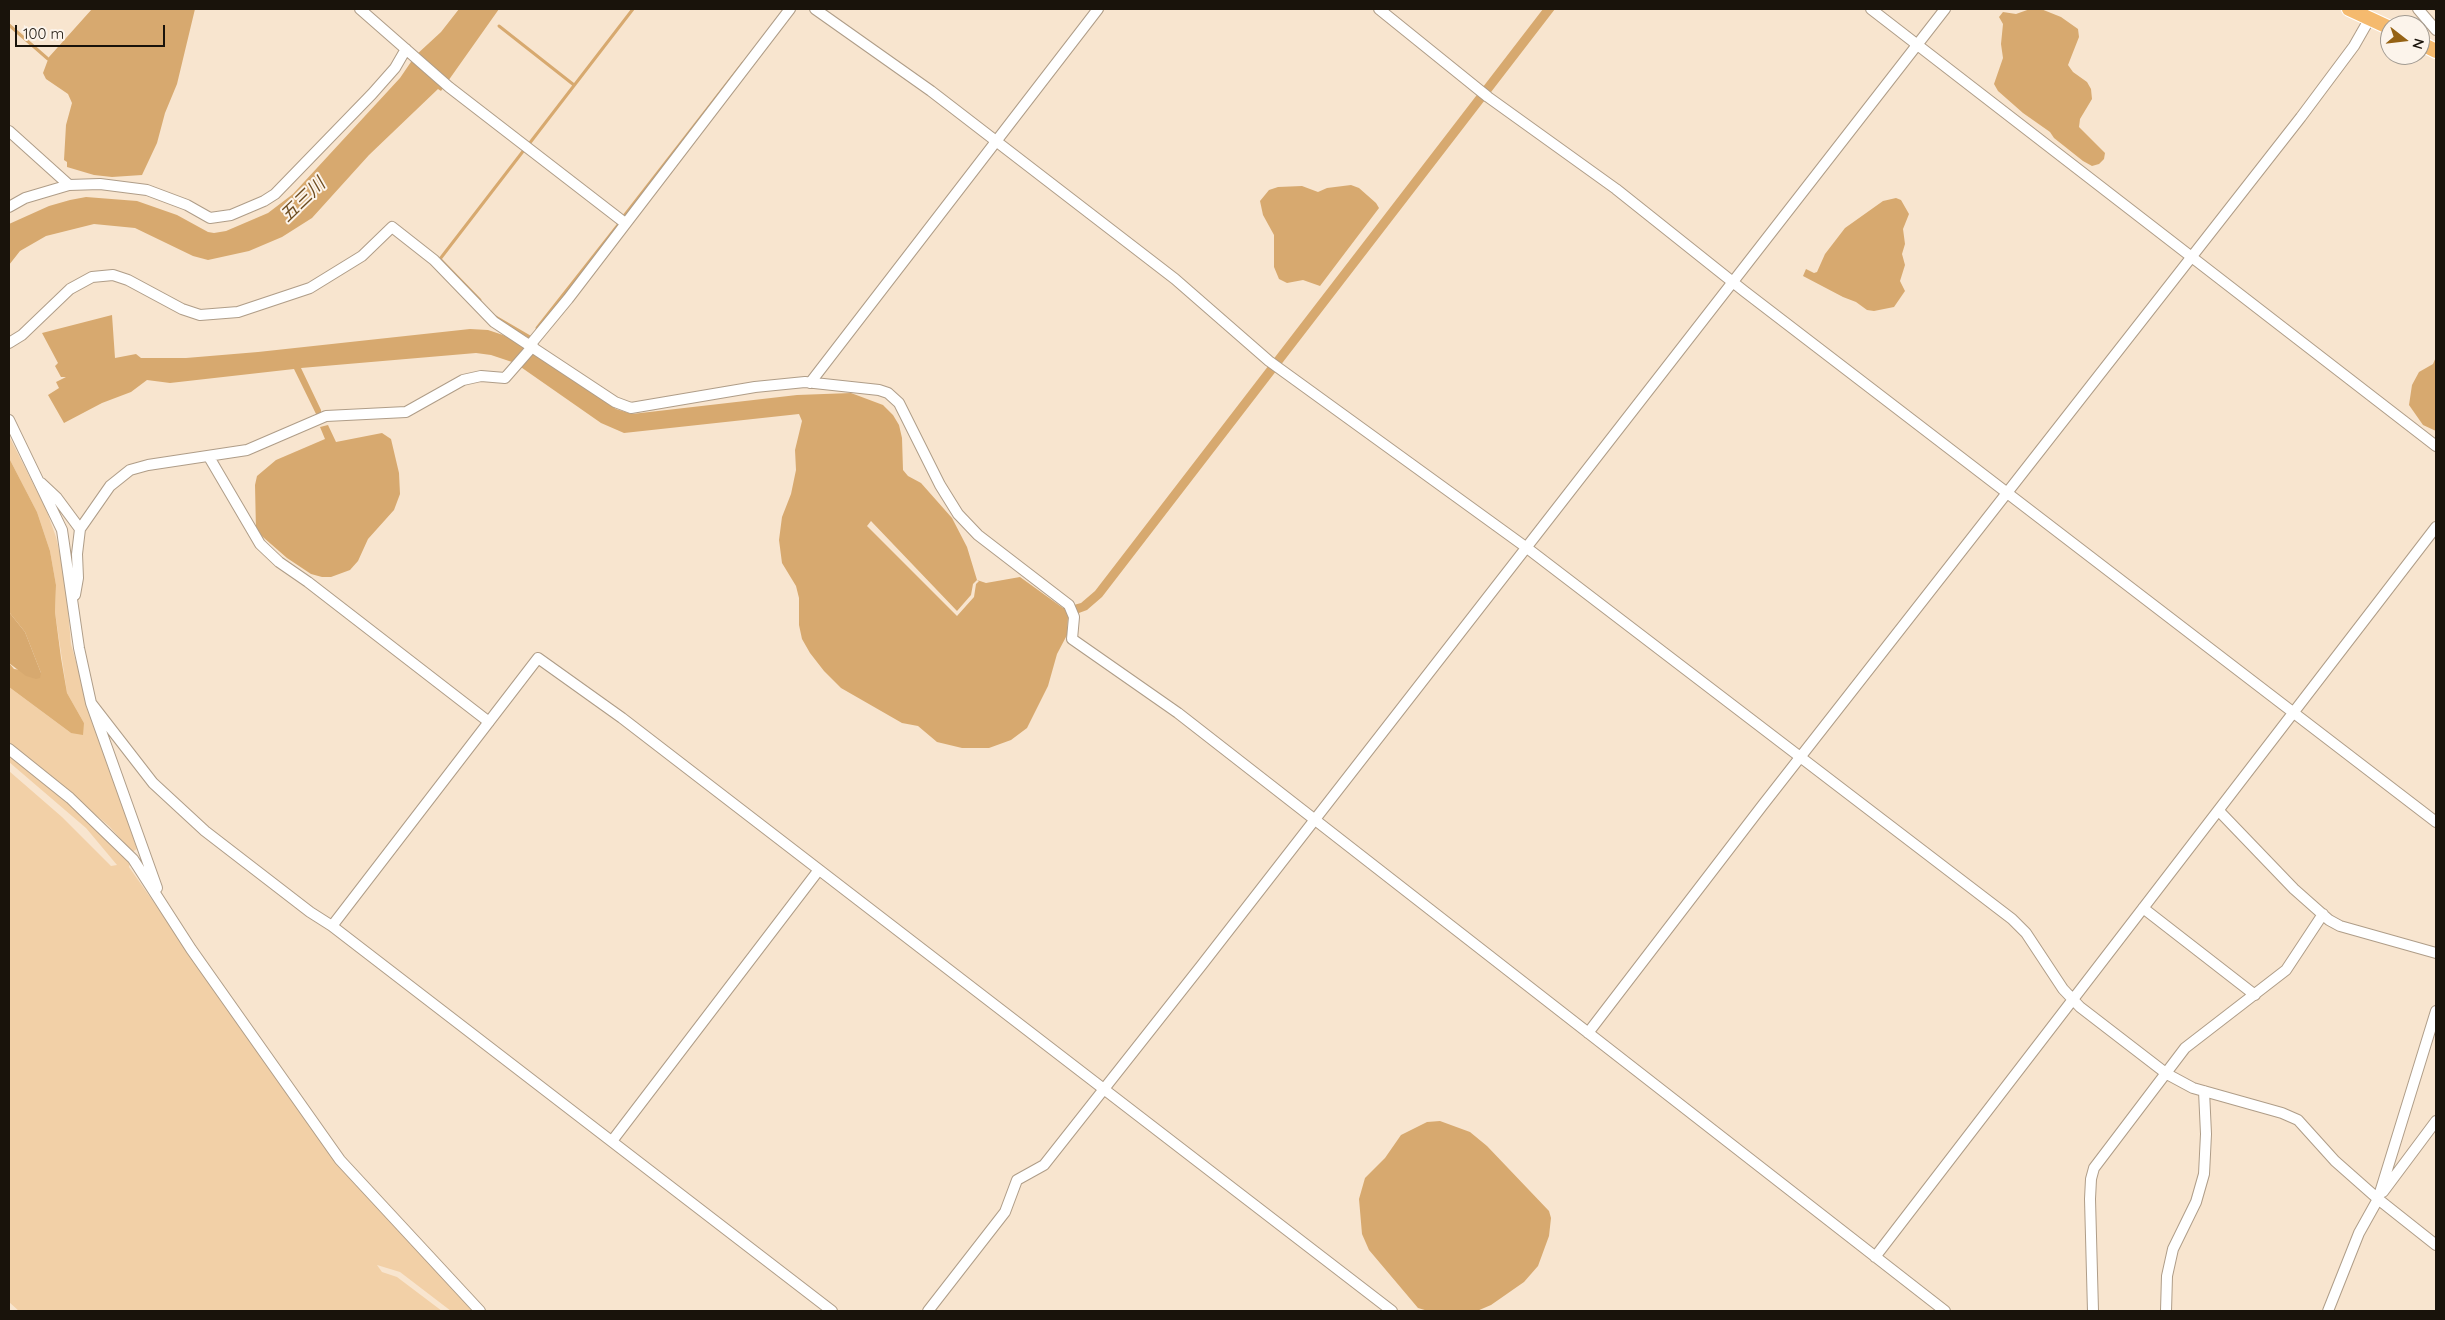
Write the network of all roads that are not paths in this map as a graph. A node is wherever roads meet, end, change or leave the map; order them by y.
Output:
1 (360, 9) edge
2 (790, 9) edge
3 (815, 9) edge
4 (1098, 9) edge
5 (1379, 9) edge
6 (1871, 9) edge
7 (1945, 9) edge
8 (2349, 9) edge
9 (2418, 9) edge
10 (2370, 18) junction
11 (2380, 22) edge
12 (2436, 30) edge
13 (1917, 45) junction
14 (406, 49) junction
15 (9, 131) edge
16 (996, 141) junction
17 (69, 185) junction
18 (9, 207) edge
19 (625, 223) junction
20 (2191, 256) junction
21 (1733, 282) junction
22 (9, 343) edge
23 (532, 346) junction
24 (810, 382) junction
25 (9, 420) edge
26 (2436, 446) edge
27 (209, 456) junction
28 (41, 483) junction
29 (2007, 492) junction
30 (2436, 527) edge
31 (80, 529) junction
32 (1527, 548) junction
33 (73, 601) junction
34 (91, 703) junction
35 (2294, 712) junction
36 (489, 722) junction
37 (9, 749) edge
38 (1802, 757) junction
39 (2219, 811) junction
40 (1314, 821) junction
41 (2436, 822) edge
42 (818, 871) junction
43 (162, 904) junction
44 (2143, 908) junction
45 (2323, 914) junction
46 (332, 926) junction
47 (2436, 953) edge
48 (2255, 995) junction
49 (2074, 1000) junction
50 (2436, 1011) edge
51 (1588, 1033) junction
52 (2167, 1074) junction
53 (1104, 1088) junction
54 (2204, 1091) junction
55 (2436, 1121) edge
56 (612, 1141) junction
57 (2378, 1199) junction
58 (2436, 1245) edge
59 (1875, 1257) junction
60 (1385, 1309) edge
61 (480, 1311) edge
62 (832, 1311) edge
63 (928, 1311) edge
64 (1945, 1311) edge
65 (2093, 1311) edge
66 (2166, 1311) edge
67 (2328, 1311) edge

1 - 14 street
2 - 19 street
3 - 16 street
4 - 16 street
5 - 21 street
6 - 13 street
7 - 13 street
8 - 10 highway
9 - 12 street
10 - 11 highway
10 - 20 street
13 - 20 street
13 - 21 street
14 - 17 street
14 - 19 street
15 - 17 street
16 - 24 street
16 - 32 street
17 - 18 street
19 - 23 street
20 - 26 street
20 - 29 street
21 - 29 street
21 - 32 street
22 - 23 street
23 - 24 street
23 - 27 street
24 - 40 street
25 - 28 street
27 - 31 street
27 - 36 street
28 - 31 street
28 - 33 street
29 - 35 street
29 - 38 street
30 - 35 street
31 - 33 street
32 - 38 street
32 - 40 street
33 - 34 street
34 - 43 street
34 - 46 street
35 - 39 street
35 - 41 street
36 - 42 street
36 - 46 street
37 - 43 street
38 - 49 street
38 - 51 street
39 - 44 street
39 - 45 street
40 - 51 street
40 - 53 street
42 - 53 street
42 - 56 street
43 - 61 street
44 - 48 street
44 - 49 street
45 - 47 street
45 - 48 street
46 - 56 street
48 - 52 street
49 - 52 street
49 - 59 street
50 - 57 street
51 - 59 street
52 - 54 street
52 - 65 street
53 - 60 street
53 - 63 street
54 - 57 street
54 - 66 street
55 - 57 street
56 - 62 street
57 - 58 street
57 - 67 street
59 - 64 street

